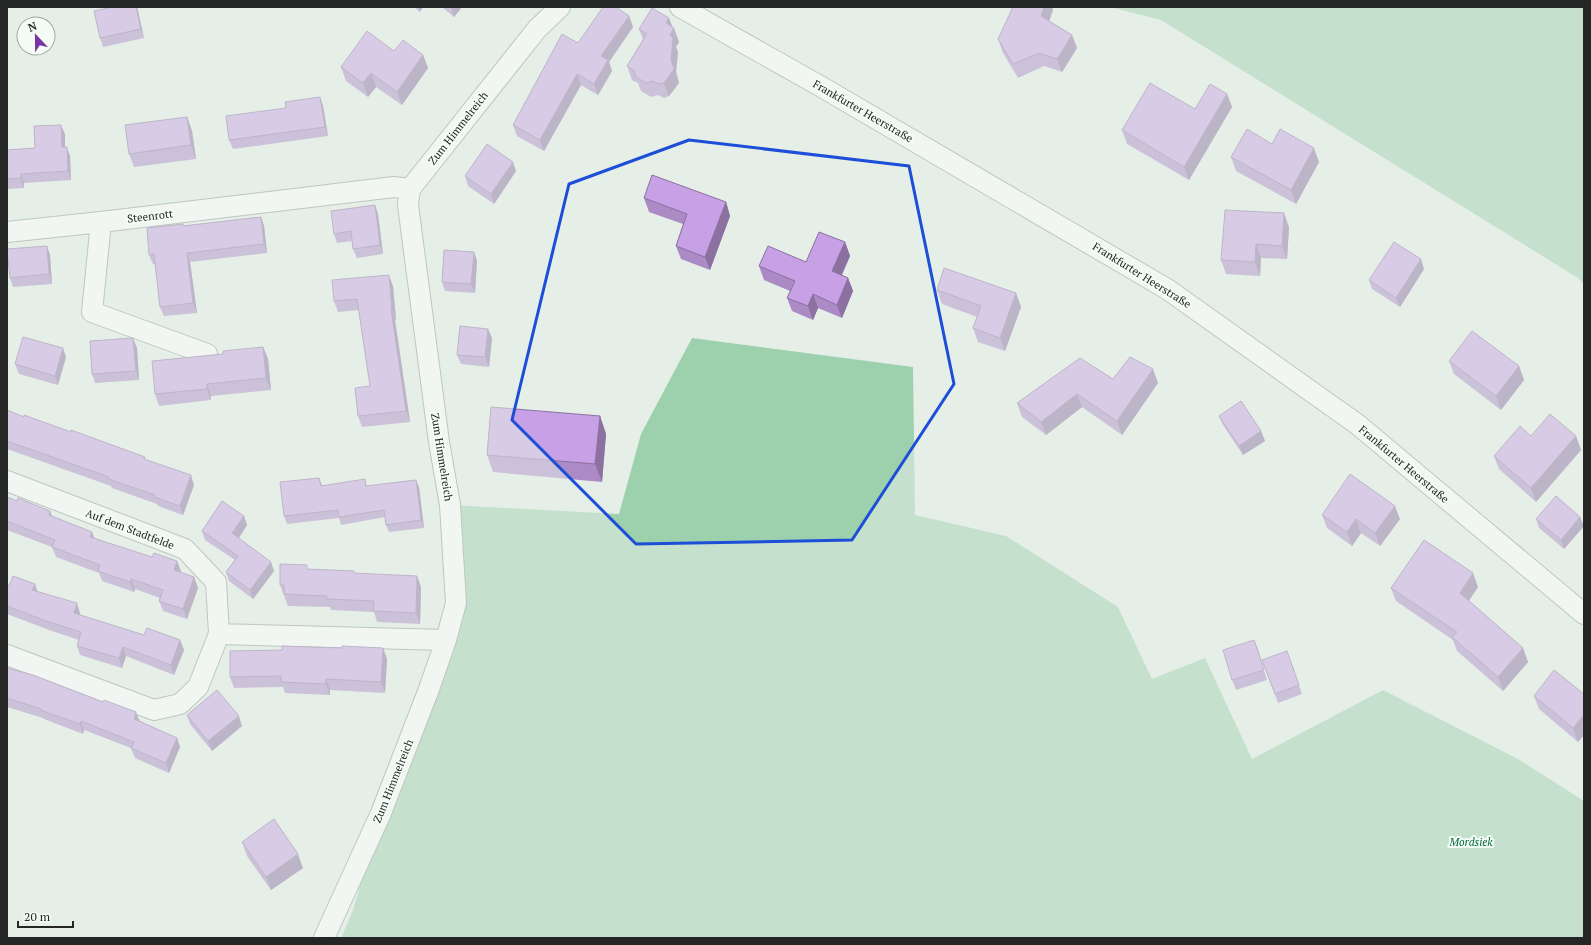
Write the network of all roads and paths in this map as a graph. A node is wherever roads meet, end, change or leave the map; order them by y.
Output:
1 (560, 7) edge
2 (680, 7) edge
3 (410, 189) junction
4 (101, 222) junction
5 (7, 232) edge
6 (207, 354) edge
7 (7, 481) edge
8 (1584, 614) edge
9 (219, 634) junction
10 (446, 640) junction
11 (7, 655) edge
12 (324, 938) edge

1 - 3 street, Zum Himmelreich
2 - 8 street, Frankfurter Heerstraße
3 - 4 street, Steenrott
3 - 10 street, Zum Himmelreich
4 - 5 street, Steenrott
4 - 6 street
7 - 9 street, Auf dem Stadtfelde
9 - 10 street
9 - 11 street, Auf dem Stadtfelde
10 - 12 street, Zum Himmelreich

